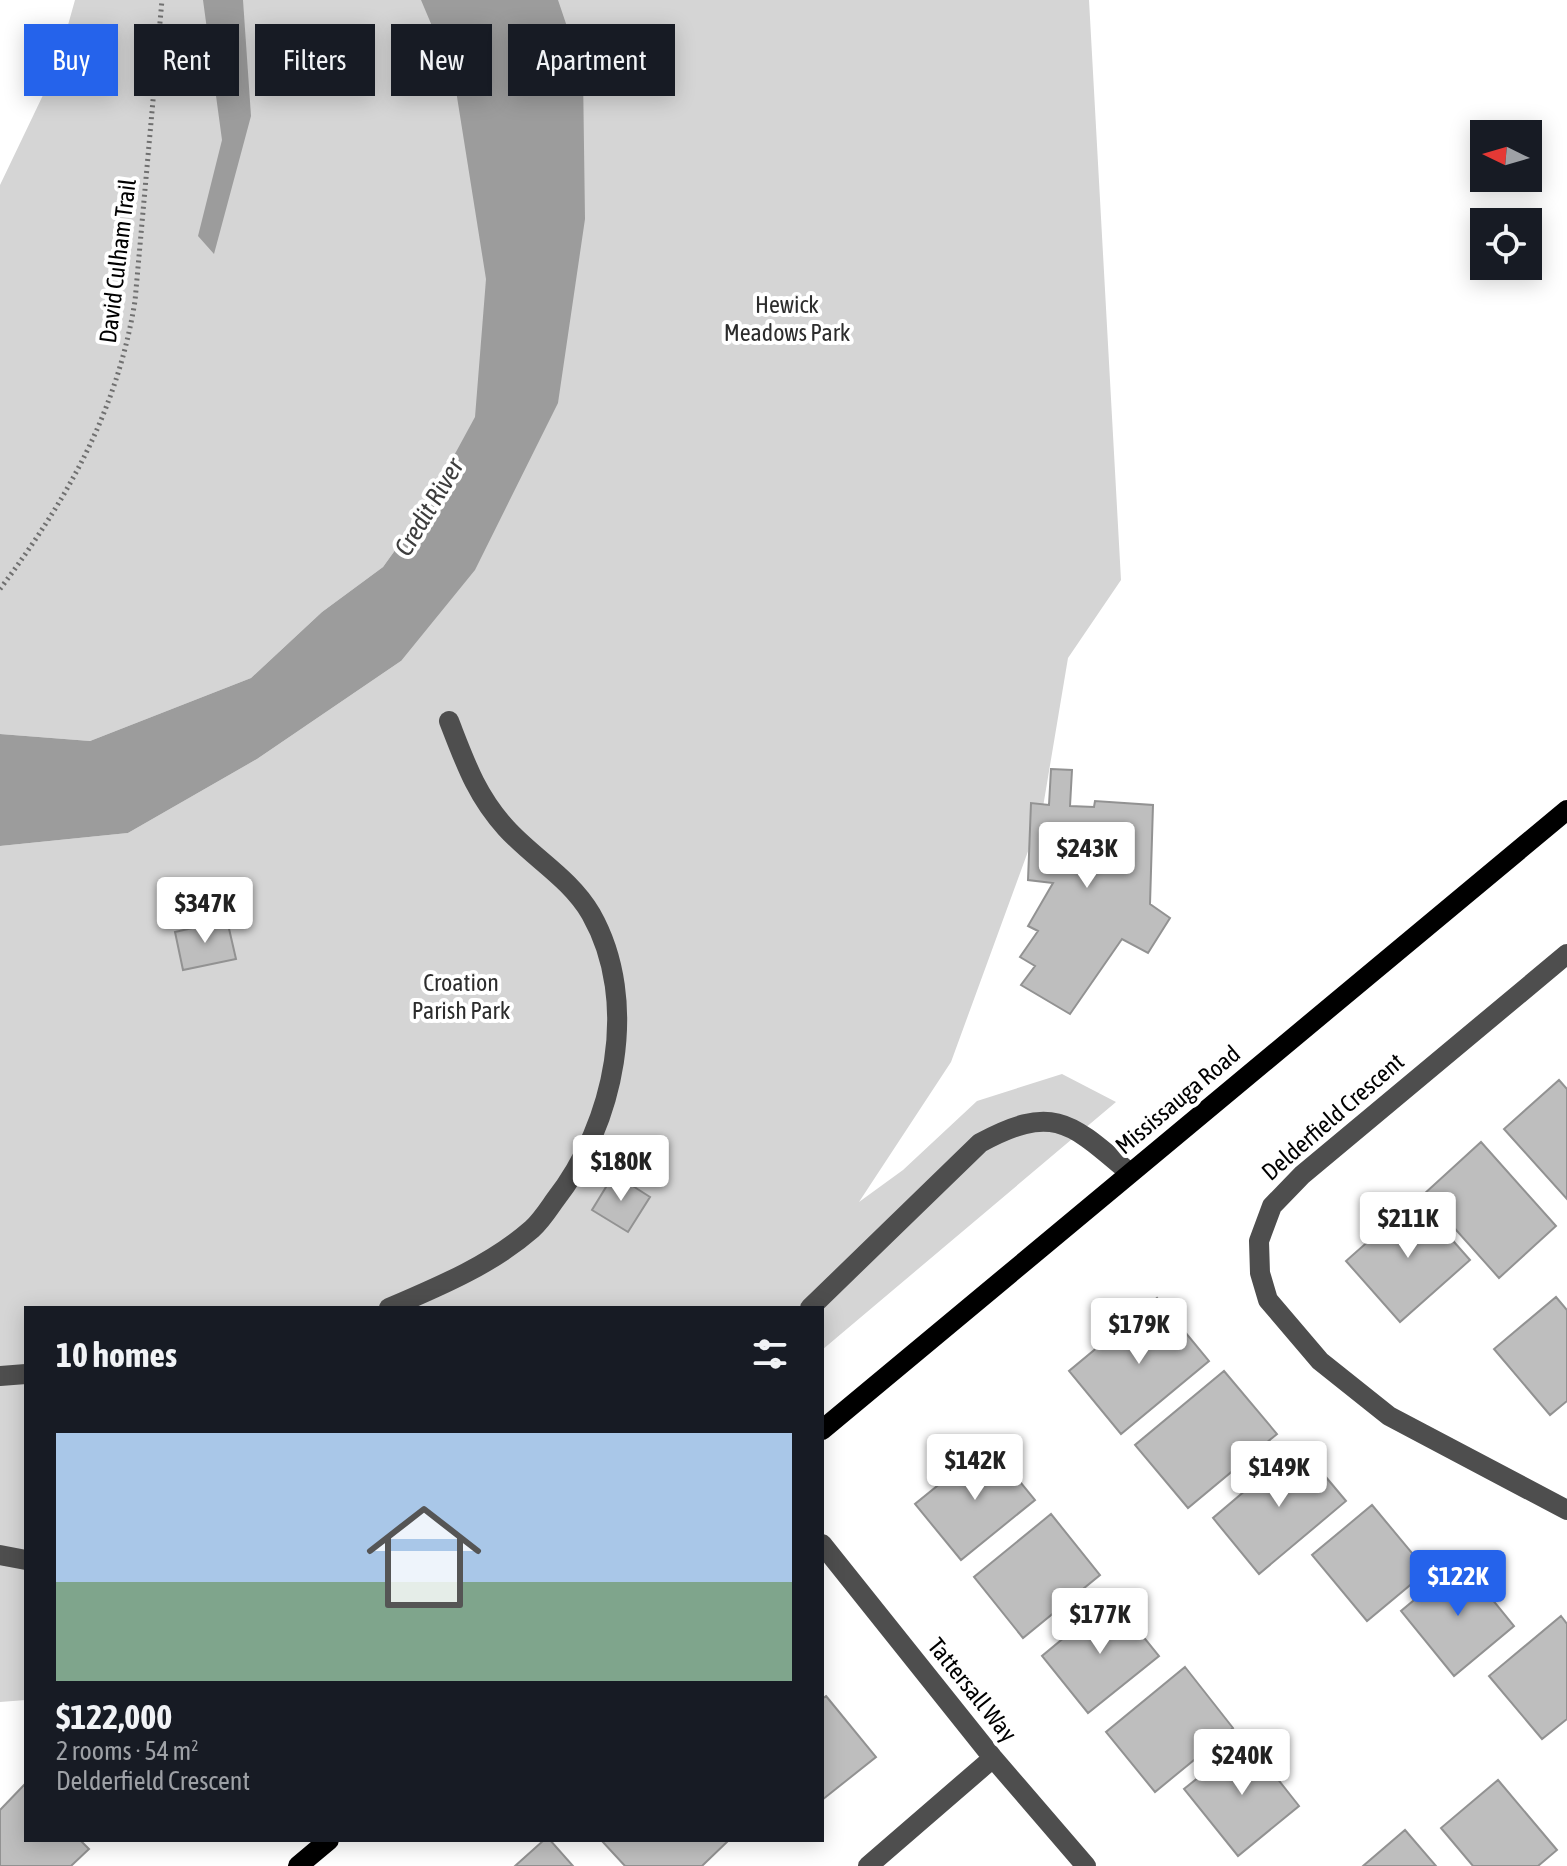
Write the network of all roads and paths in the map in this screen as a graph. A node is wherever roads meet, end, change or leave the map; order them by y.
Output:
1 (162, 0) edge
2 (0, 589) edge
3 (449, 721) dead end
4 (1567, 810) edge
5 (1567, 954) edge
6 (1130, 1173) junction
7 (394, 1306) edge
8 (812, 1306) edge
9 (24, 1374) edge
10 (0, 1376) edge
11 (824, 1428) edge
12 (1567, 1510) edge
13 (824, 1547) edge
14 (0, 1555) edge
15 (24, 1560) edge
16 (993, 1758) junction
17 (327, 1842) edge
18 (298, 1866) edge
19 (868, 1866) edge
20 (1086, 1866) edge

1 - 2 path, David Culham Trail
3 - 7 street
4 - 6 main road, Mississauga Road
5 - 12 street, Delderfield Crescent
6 - 8 street
6 - 11 main road, Mississauga Road
9 - 10 street
13 - 16 street, Tattersall Way
14 - 15 street
16 - 19 street
16 - 20 street, Tattersall Way
17 - 18 main road

